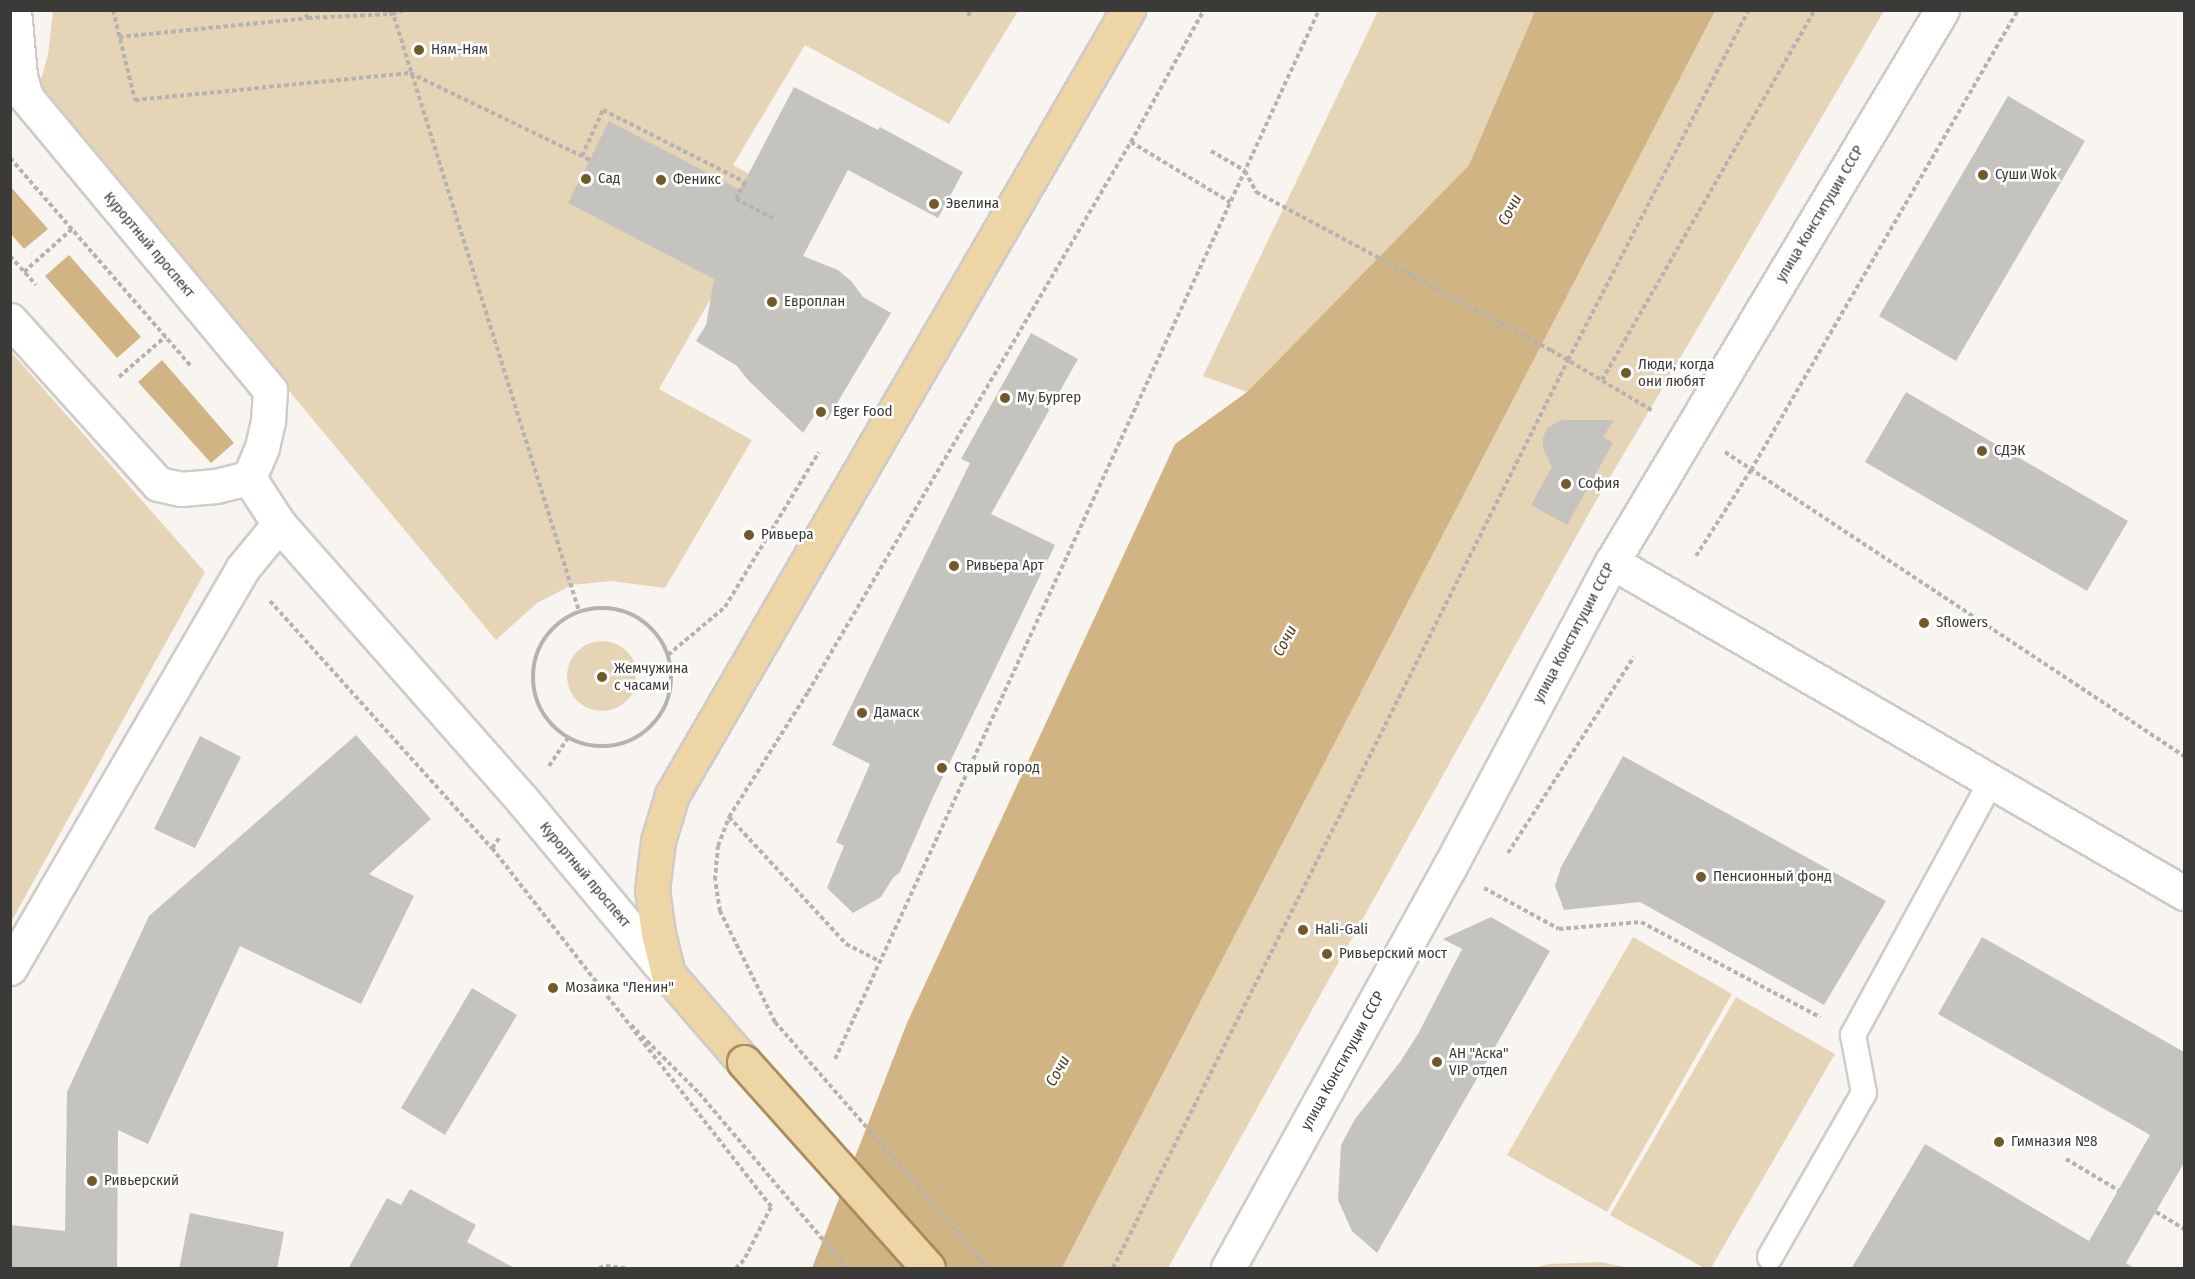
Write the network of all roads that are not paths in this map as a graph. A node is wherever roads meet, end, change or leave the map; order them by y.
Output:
1 (14, 10) edge
2 (1128, 10) edge
3 (1942, 10) edge
4 (10, 320) edge
5 (249, 478) junction
6 (279, 524) junction
7 (1612, 562) junction
8 (1992, 780) junction
9 (2184, 893) edge
10 (10, 968) edge
11 (668, 974) junction
12 (1770, 1257) dead end
13 (928, 1269) edge
14 (1228, 1269) edge

1 - 5 street, Курортный проспект
2 - 11 main road
3 - 7 street, улица Конституции СССР
4 - 5 street
5 - 6 street, Курортный проспект
6 - 10 street
6 - 11 street, Курортный проспект
7 - 8 street
7 - 14 street, улица Конституции СССР
8 - 9 street
8 - 12 lane
11 - 13 main road, Курортный проспект, bridge

